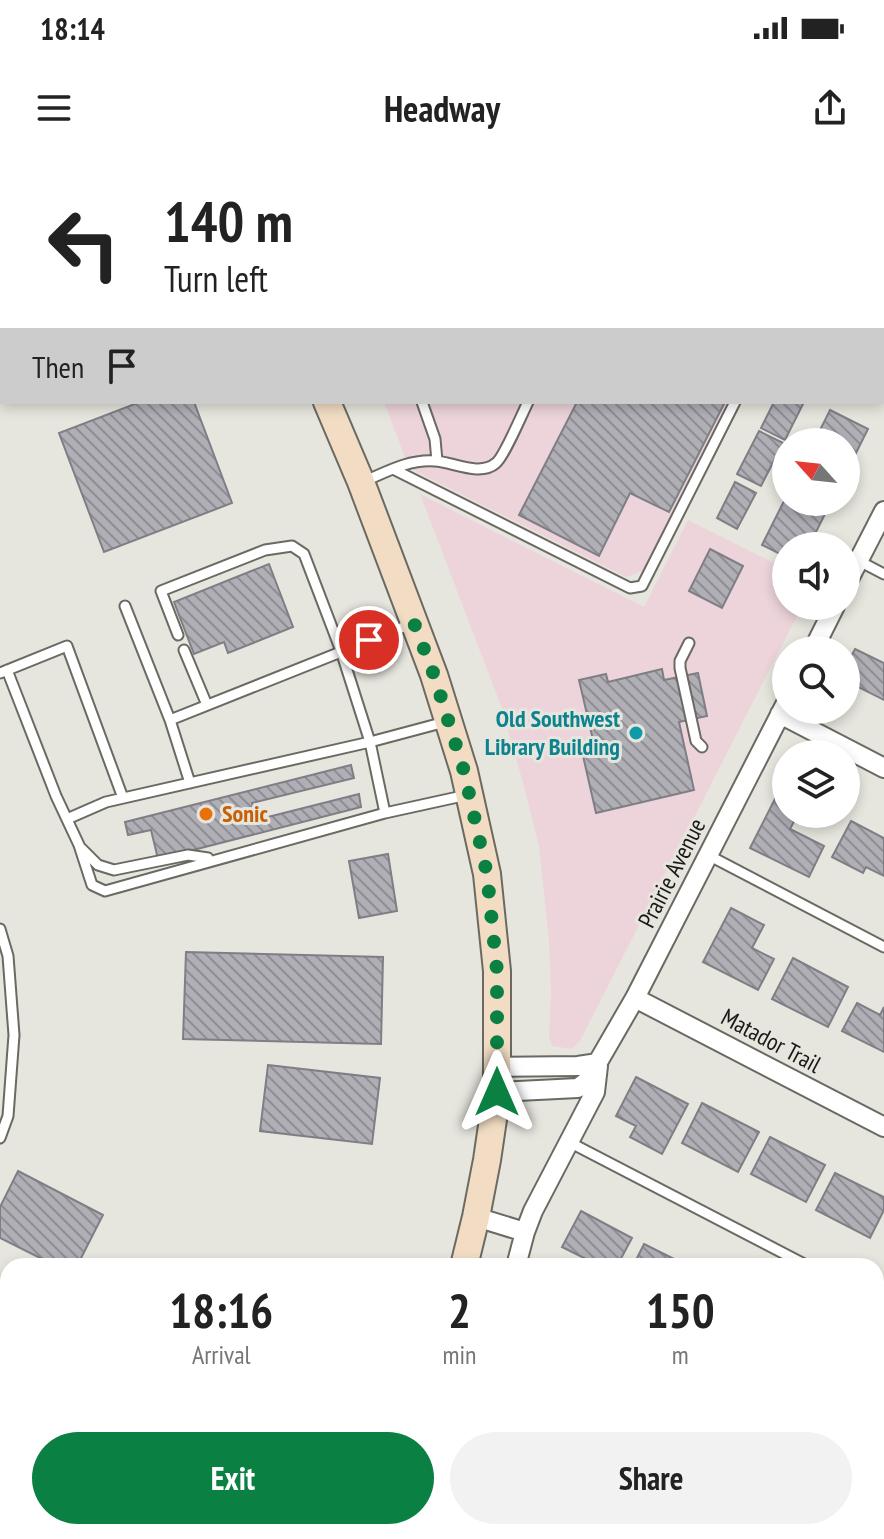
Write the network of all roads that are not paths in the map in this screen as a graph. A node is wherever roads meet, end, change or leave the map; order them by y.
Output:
1 (328, 404) edge
2 (423, 404) edge
3 (527, 404) edge
4 (734, 404) edge
5 (437, 461) junction
6 (393, 469) junction
7 (361, 482) junction
8 (884, 511) edge
9 (860, 557) edge
10 (860, 562) edge
11 (884, 574) edge
12 (125, 606) dead end
13 (414, 623) junction
14 (178, 635) dead end
15 (689, 643) dead end
16 (184, 650) dead end
17 (341, 651) junction
18 (3, 672) edge
19 (207, 705) junction
20 (170, 720) junction
21 (448, 721) junction
22 (775, 724) edge
23 (809, 724) edge
24 (370, 742) junction
25 (702, 747) dead end
26 (884, 768) edge
27 (190, 783) junction
28 (469, 795) junction
29 (123, 798) junction
30 (385, 813) junction
31 (67, 819) junction
32 (79, 845) junction
33 (708, 855) junction
34 (215, 859) junction
35 (0, 929) edge
36 (884, 947) edge
37 (635, 998) junction
38 (598, 1063) junction
39 (497, 1079) junction
40 (884, 1127) edge
41 (0, 1138) edge
42 (569, 1142) junction
43 (476, 1217) junction
44 (525, 1232) junction
45 (466, 1258) edge
46 (518, 1258) edge
47 (793, 1258) edge

1 - 7 main road
2 - 5 lane
3 - 5 lane
4 - 6 lane
5 - 6 lane
6 - 7 lane
7 - 13 main road
8 - 9 street
10 - 11 lane
12 - 20 lane
13 - 17 lane
13 - 21 main road
14 - 17 lane
15 - 25 lane
16 - 19 lane
17 - 19 lane
17 - 24 lane
18 - 29 lane
18 - 31 lane
19 - 20 lane
20 - 27 lane
21 - 24 lane
21 - 28 main road
22 - 33 street, Prairie Avenue
23 - 26 street
24 - 27 lane
24 - 30 lane
27 - 29 lane
28 - 30 lane
28 - 39 main road
29 - 31 lane
30 - 34 lane
31 - 32 lane
32 - 34 lane
32 - 34 lane
33 - 36 lane
33 - 37 street, Prairie Avenue
35 - 41 lane
37 - 38 street, Prairie Avenue
37 - 40 street, Matador Trail
38 - 39 street, Prairie Avenue
38 - 42 street
39 - 43 main road
42 - 44 street
42 - 47 lane
43 - 44 street
43 - 45 main road
44 - 46 street

